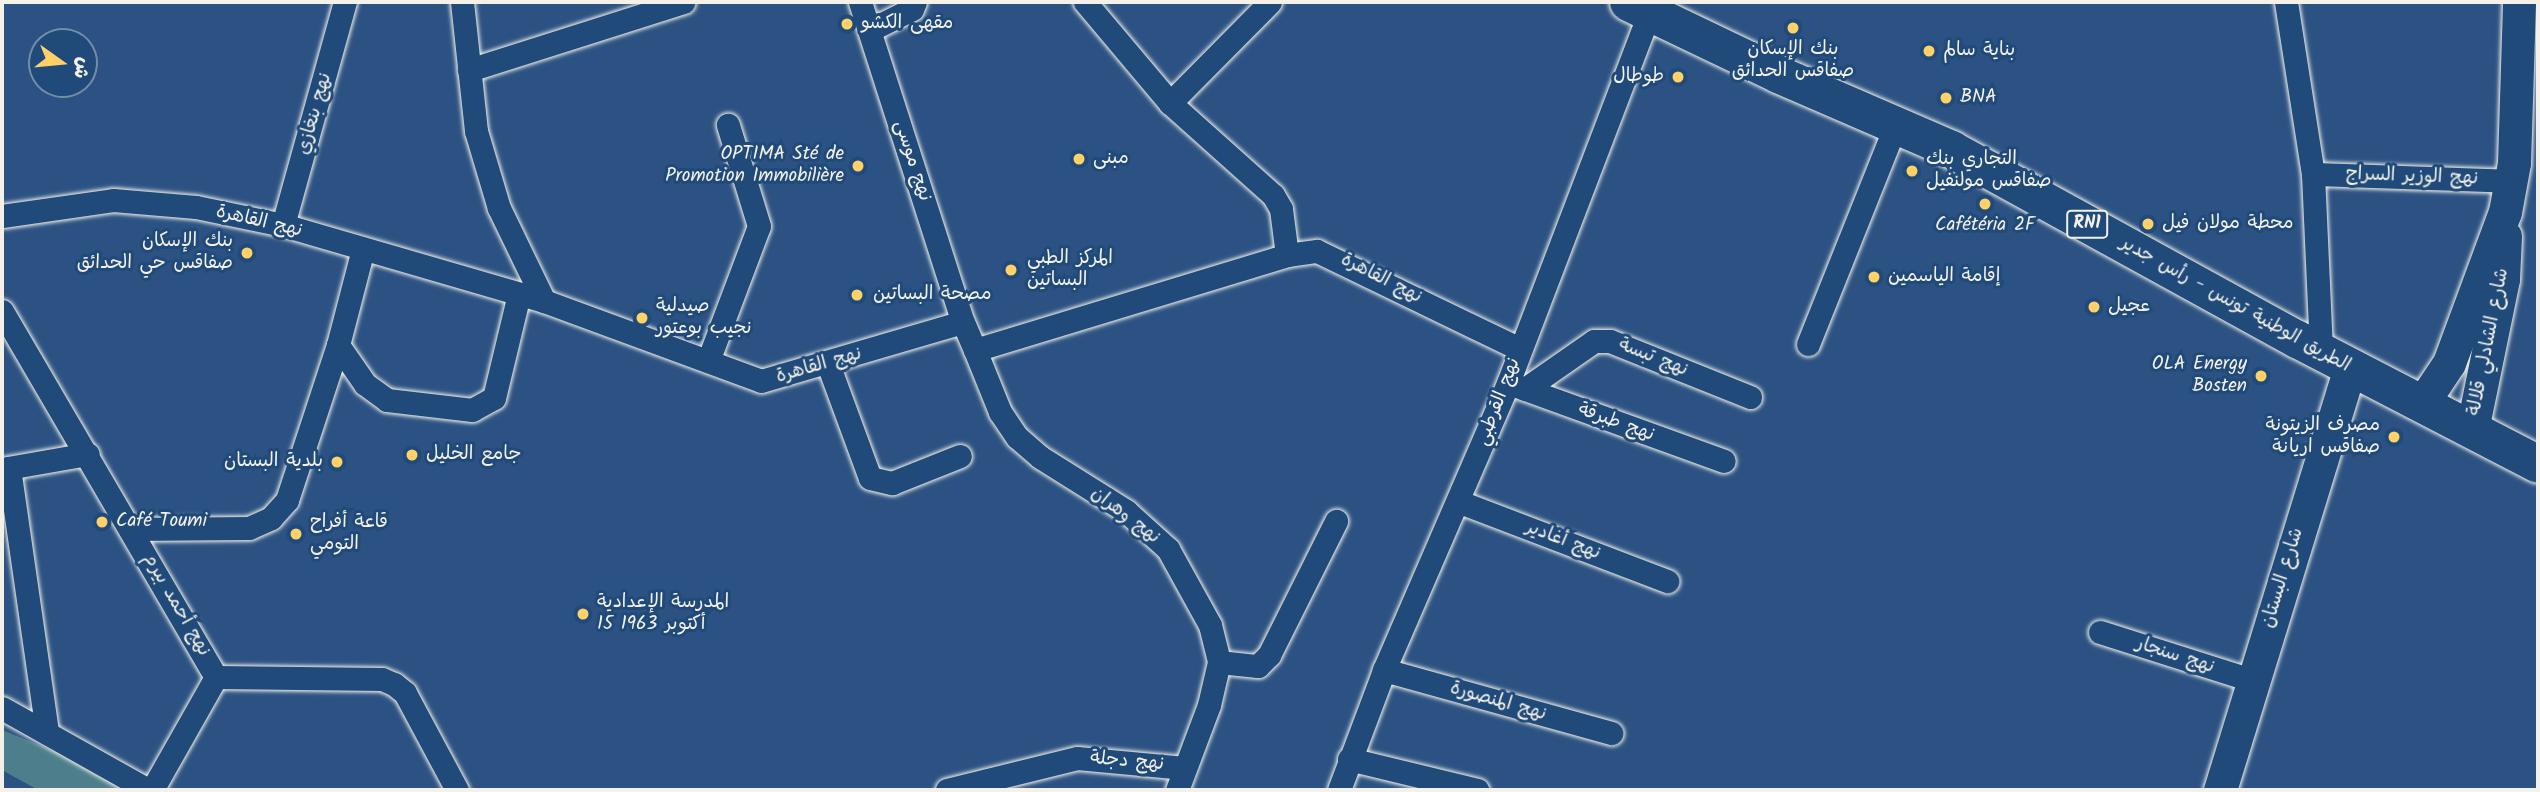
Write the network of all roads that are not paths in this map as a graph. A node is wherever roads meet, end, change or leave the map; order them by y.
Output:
1 (345, 2) edge
2 (462, 2) edge
3 (684, 2) edge
4 (860, 2) edge
5 (1085, 2) edge
6 (1270, 2) edge
7 (2286, 2) edge
8 (2519, 2) edge
9 (919, 4) edge
10 (1634, 4) edge
11 (870, 30) junction
12 (469, 70) junction
13 (1170, 103) junction
14 (1897, 122) junction
15 (727, 125) dead end
16 (2527, 139) edge
17 (2313, 174) junction
18 (2508, 196) junction
19 (2, 216) edge
20 (283, 225) junction
21 (363, 248) junction
22 (1287, 255) junction
23 (519, 294) junction
24 (544, 301) junction
25 (2, 311) edge
26 (963, 321) junction
27 (1808, 344) dead end
28 (338, 345) junction
29 (1520, 349) junction
30 (975, 351) junction
31 (2336, 360) junction
32 (708, 361) junction
33 (828, 365) junction
34 (1517, 386) junction
35 (1750, 397) dead end
36 (2421, 405) junction
37 (2472, 430) junction
38 (88, 454) junction
39 (960, 456) dead end
40 (1724, 461) dead end
41 (2538, 464) edge
42 (5, 469) edge
43 (1460, 502) junction
44 (1336, 522) dead end
45 (132, 529) junction
46 (1667, 581) dead end
47 (2100, 632) dead end
48 (1219, 662) junction
49 (1384, 670) junction
50 (216, 677) junction
51 (2251, 680) junction
52 (2, 708) edge
53 (47, 733) junction
54 (1611, 733) dead end
55 (1349, 760) junction
56 (1185, 768) junction
57 (150, 790) edge
58 (457, 790) edge
59 (947, 790) edge
60 (1177, 790) edge
61 (1339, 790) edge
62 (1477, 790) edge
63 (2220, 790) edge

1 - 20 street, نهج بنغازي
2 - 12 street
3 - 12 street
4 - 11 street, نهج موسى
5 - 13 street
6 - 13 street
7 - 17 street
8 - 16 main road, شارع الشادلي قلالة
9 - 11 street
10 - 14 main road, الطريق الوطنية تونس - رأس جدير / RN1
10 - 29 street, نهج القرطبي
11 - 26 street, نهج موسى
12 - 24 street
13 - 22 street
14 - 27 street
14 - 31 main road, الطريق الوطنية تونس - رأس جدير / RN1
15 - 32 street
16 - 18 main road, شارع الشادلي قلالة
17 - 18 street, نهج الوزير السراج
17 - 31 street
18 - 36 main road, شارع الشادلي قلالة
18 - 37 main road, شارع الشادلي قلالة
19 - 20 street, نهج القاهرة
20 - 21 street, نهج القاهرة
21 - 23 street, نهج القاهرة
21 - 28 street
22 - 29 street, نهج القاهرة
22 - 30 street, نهج القاهرة
23 - 24 street, نهج القاهرة
23 - 28 street
24 - 32 street, نهج القاهرة
25 - 38 street, نهج أحمد بيرم
26 - 30 street
26 - 33 street, نهج القاهرة
28 - 45 street
29 - 34 street, نهج القرطبي
30 - 48 street, نهج وهران
31 - 36 main road, الطريق الوطنية تونس - رأس جدير / RN1
31 - 51 main road, شارع البستان
32 - 33 street, نهج القاهرة
33 - 39 street
34 - 35 street, نهج تبسة
34 - 40 street, نهج طبرقة
34 - 43 street, نهج القرطبي
36 - 37 main road, الطريق الوطنية تونس - رأس جدير / RN1
37 - 41 main road, الطريق الوطنية تونس - رأس جدير / RN1
38 - 42 street
38 - 45 street, نهج أحمد بيرم
42 - 53 street
43 - 46 street, نهج أغادير
43 - 49 street, نهج القرطبي
44 - 48 street
45 - 50 street, نهج أحمد بيرم
47 - 51 street, نهج سنجار
48 - 56 street
49 - 54 street, نهج المنصورة
49 - 55 street, نهج القرطبي
50 - 57 street
50 - 58 street, نهج أحمد بيرم
51 - 63 main road, شارع البستان
52 - 53 street
53 - 57 street
55 - 61 street, نهج القرطبي
55 - 62 street
56 - 59 street, نهج دجلة
56 - 60 street

